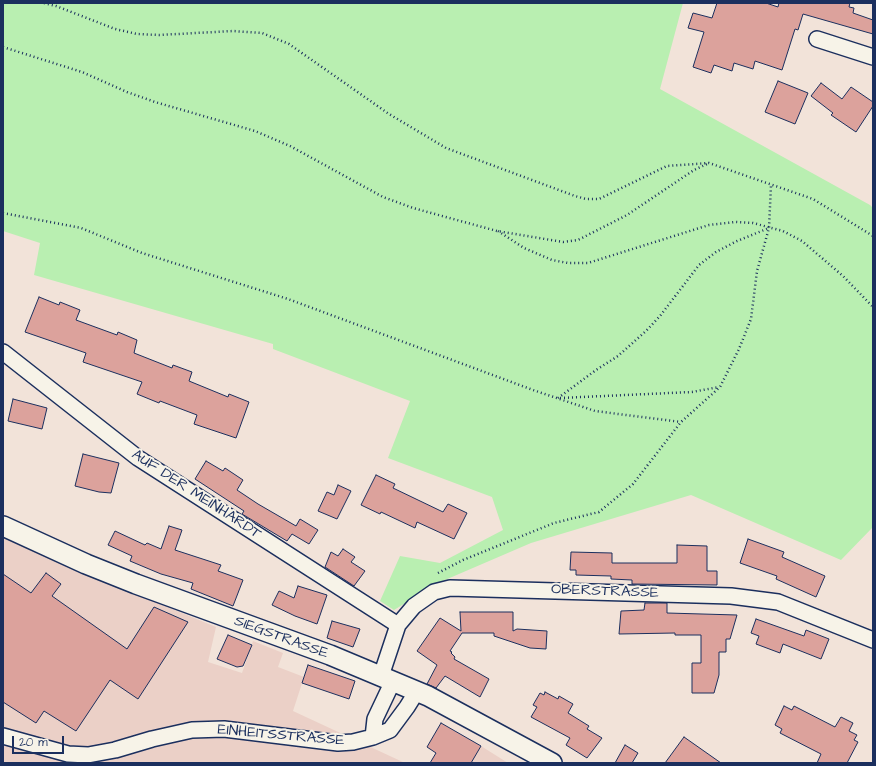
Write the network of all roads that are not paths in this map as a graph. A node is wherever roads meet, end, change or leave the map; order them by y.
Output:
1 (816, 38) dead end
2 (873, 58) edge
3 (3, 352) edge
4 (3, 526) edge
5 (398, 625) junction
6 (873, 640) edge
7 (387, 679) junction
8 (417, 691) junction
9 (3, 736) edge
10 (373, 737) junction
11 (552, 763) edge

1 - 2 street
3 - 5 street, AUF DER MEINHARDT
4 - 7 street, SIEGSTRASSE
5 - 6 street, OBERSTRASSE
5 - 7 street, OBERSTRASSE
7 - 8 street, SIEGSTRASSE
7 - 10 street
8 - 10 street, EINHEITSSTRASSE
8 - 11 street, SIEGSTRASSE
9 - 10 street, EINHEITSSTRASSE

